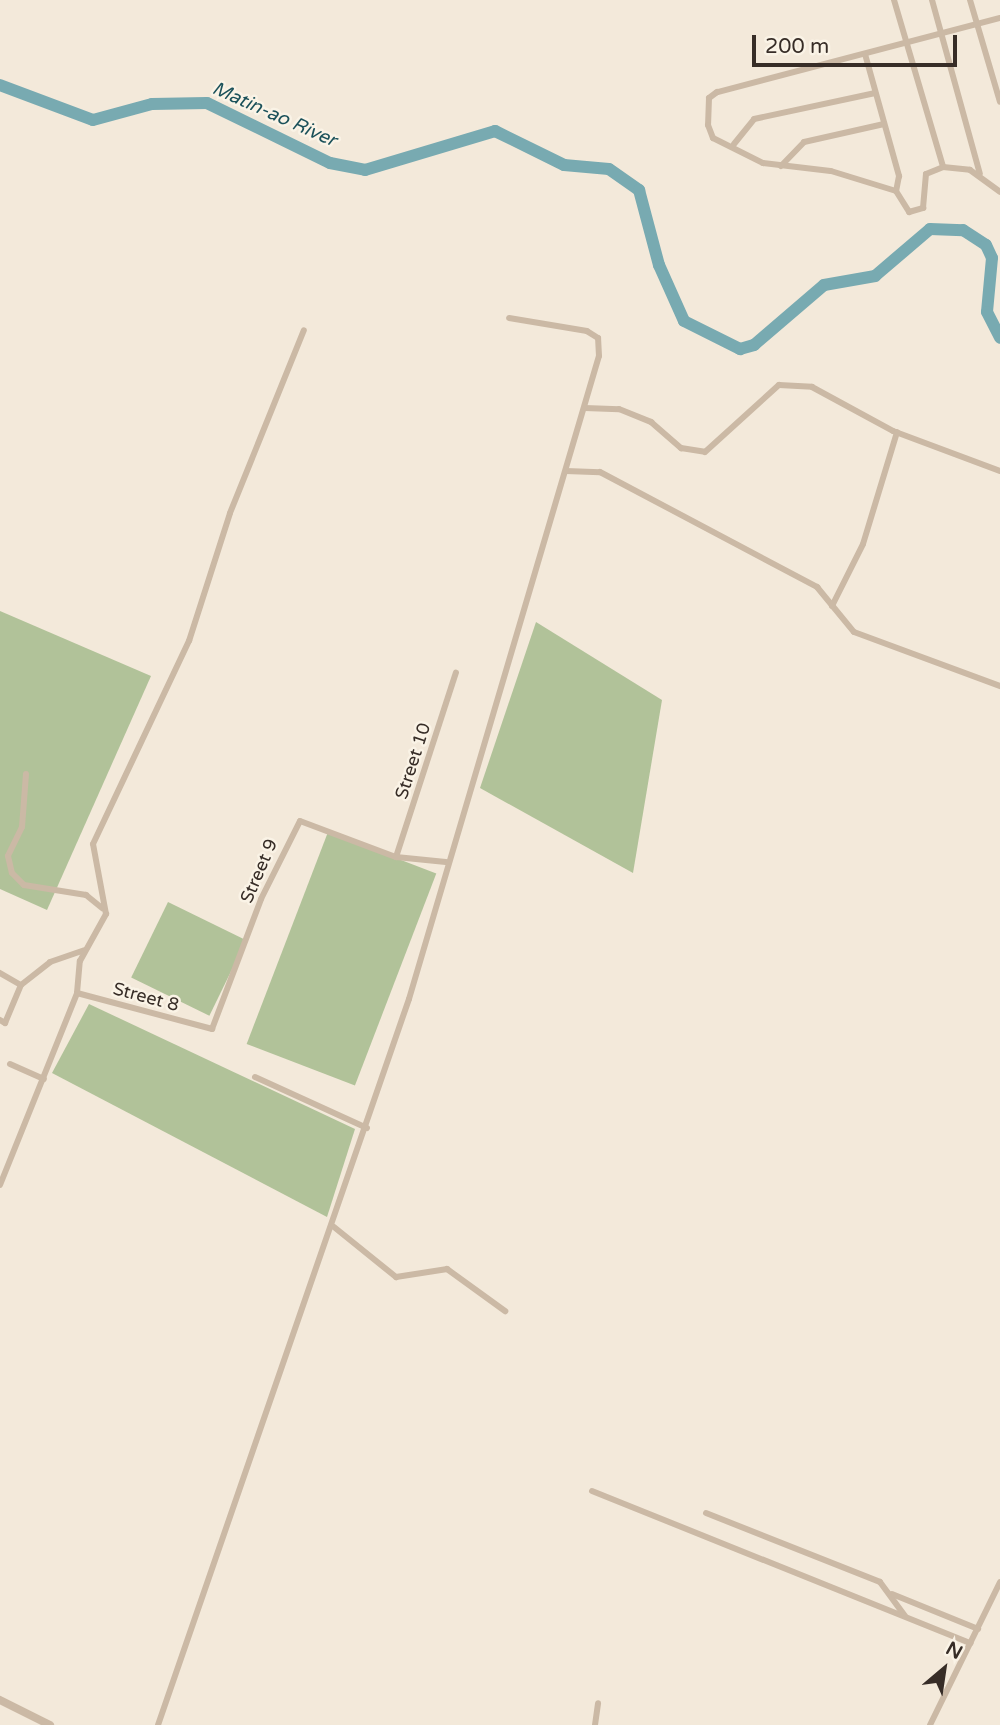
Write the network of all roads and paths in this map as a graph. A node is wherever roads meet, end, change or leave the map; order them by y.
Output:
1 (894, 0) edge
2 (932, 0) edge
3 (970, 0) edge
4 (1000, 18) edge
5 (977, 24) junction
6 (941, 34) junction
7 (906, 44) junction
8 (865, 54) junction
9 (875, 93) junction
10 (1000, 102) edge
11 (884, 124) junction
12 (734, 144) junction
13 (780, 166) junction
14 (943, 167) junction
15 (980, 174) junction
16 (896, 191) junction
17 (1000, 192) edge
18 (509, 317) dead end
19 (304, 330) dead end
20 (585, 408) junction
21 (897, 432) junction
22 (566, 471) junction
23 (1000, 471) edge
24 (832, 606) junction
25 (456, 673) dead end
26 (1000, 686) edge
27 (26, 774) dead end
28 (396, 857) junction
29 (446, 862) junction
30 (104, 919) junction
31 (85, 950) junction
32 (0, 973) edge
33 (21, 985) junction
34 (77, 993) junction
35 (2, 1022) edge
36 (209, 1029) joint
37 (10, 1064) dead end
38 (255, 1077) dead end
39 (44, 1079) junction
40 (367, 1128) junction
41 (0, 1185) edge
42 (334, 1227) junction
43 (505, 1311) dead end
44 (592, 1491) dead end
45 (706, 1513) dead end
46 (1000, 1583) edge
47 (892, 1594) junction
48 (935, 1609) junction
49 (906, 1617) junction
50 (925, 1624) junction
51 (978, 1629) junction
52 (971, 1643) junction
53 (0, 1700) edge
54 (598, 1703) dead end
55 (50, 1725) edge
56 (158, 1725) edge
57 (595, 1725) edge
58 (930, 1725) edge

1 - 7 street
2 - 6 street
3 - 5 street
4 - 5 street
5 - 6 street
5 - 10 street
6 - 7 street
6 - 15 street
7 - 8 street
7 - 14 street
8 - 9 street
8 - 12 street
9 - 11 street
9 - 12 street
11 - 13 street
11 - 16 street
12 - 13 street
13 - 16 street
14 - 15 street
14 - 16 street
15 - 17 street
18 - 20 street
19 - 30 street
20 - 21 street
20 - 22 street
21 - 23 street
21 - 24 street
22 - 24 street
22 - 29 street
24 - 26 street
25 - 28 street, Street 10
27 - 30 street
28 - 29 street
28 - 36 street, Street 9
29 - 40 street
30 - 31 street
31 - 33 street
31 - 34 street
32 - 33 street
33 - 35 street
34 - 36 street, Street 8
34 - 39 street
37 - 39 street
38 - 40 street
39 - 41 street
40 - 42 street
42 - 43 street
42 - 56 street
44 - 49 street
45 - 47 street
46 - 51 street
47 - 48 street
47 - 49 street
48 - 50 street
48 - 51 street
49 - 50 street
50 - 52 street
51 - 52 street
52 - 58 street
53 - 55 street
54 - 57 street

